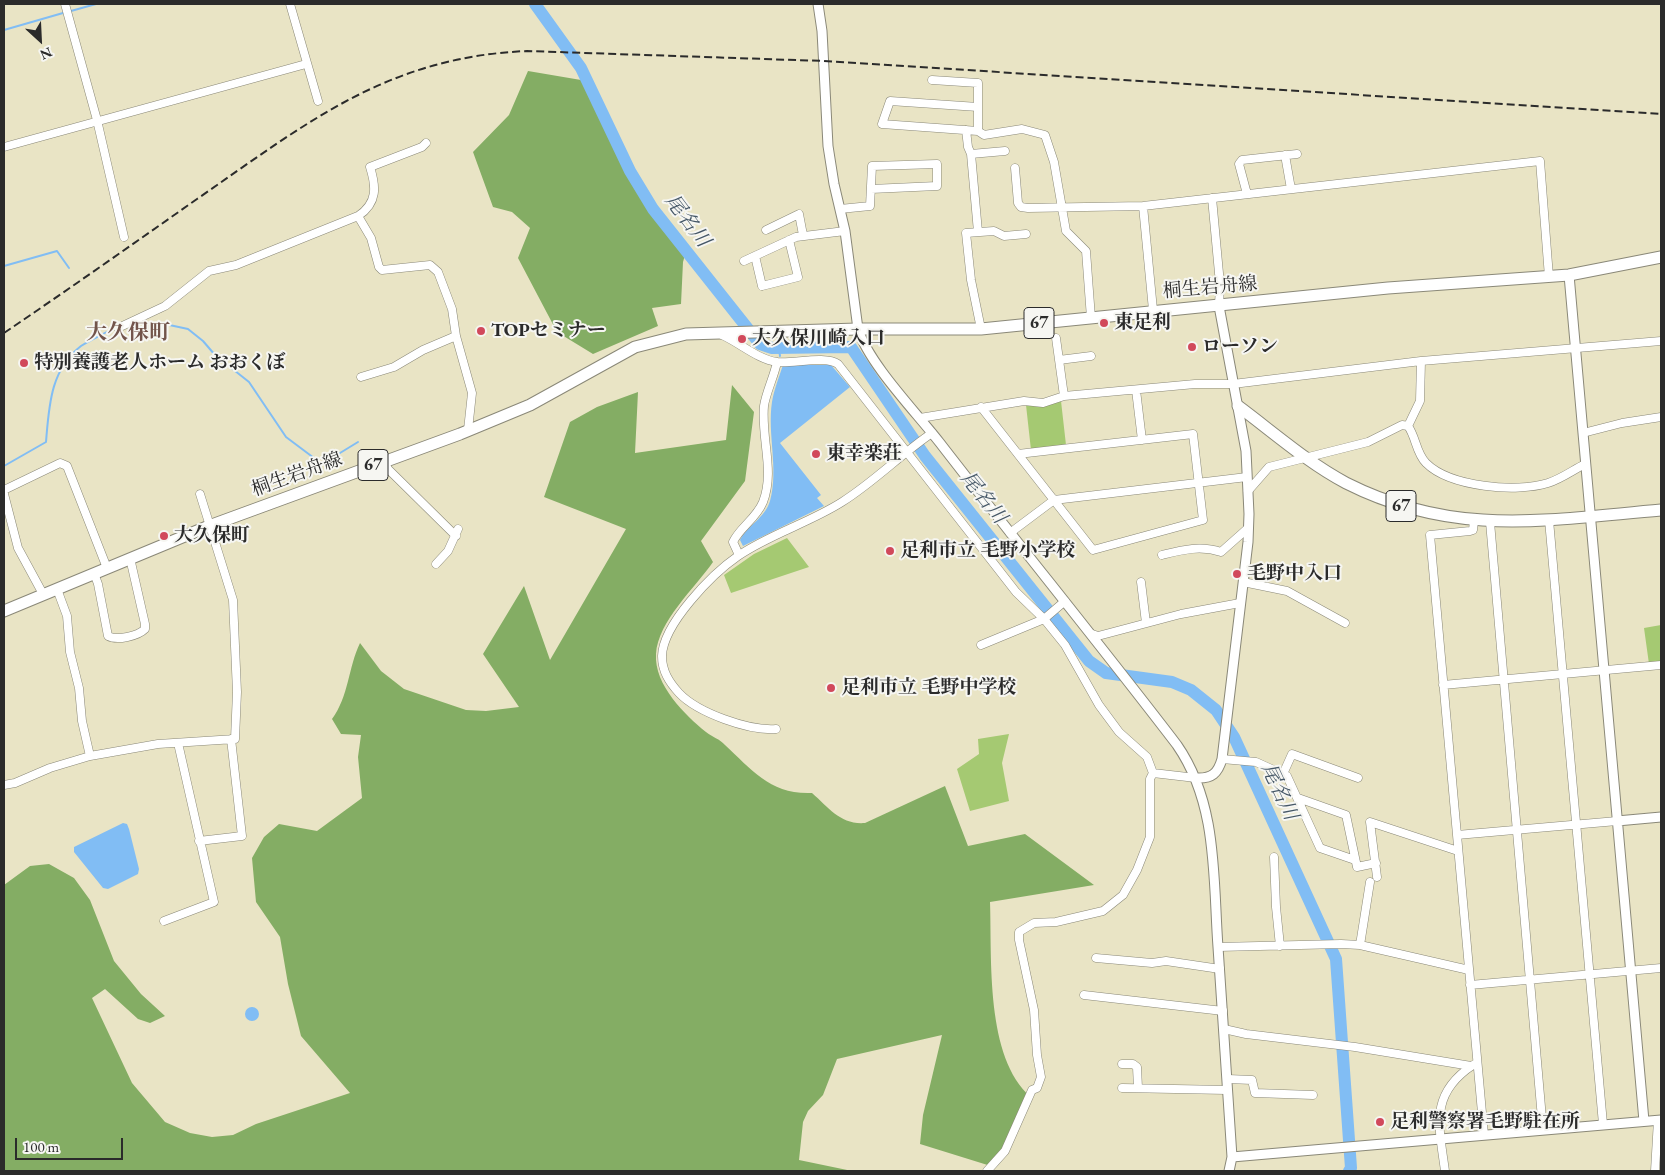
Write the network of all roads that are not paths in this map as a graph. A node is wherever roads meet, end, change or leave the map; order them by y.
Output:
1 (65, 4) edge
2 (290, 4) edge
3 (818, 4) edge
4 (306, 64) junction
5 (932, 80) dead end
6 (318, 102) dead end
7 (978, 107) junction
8 (97, 120) junction
9 (966, 130) junction
10 (978, 131) junction
11 (426, 143) dead end
12 (4, 147) edge
13 (1005, 151) dead end
14 (971, 154) junction
15 (1298, 154) dead end
16 (1285, 155) junction
17 (1015, 168) dead end
18 (871, 189) junction
19 (1291, 189) junction
20 (1247, 194) junction
21 (1212, 198) junction
22 (1143, 206) junction
23 (1062, 207) junction
24 (840, 209) junction
25 (358, 216) junction
26 (766, 230) dead end
27 (845, 231) junction
28 (978, 232) junction
29 (1026, 234) dead end
30 (803, 235) junction
31 (124, 237) dead end
32 (789, 240) junction
33 (755, 256) junction
34 (1661, 257) edge
35 (744, 261) dead end
36 (1569, 275) junction
37 (1549, 277) junction
38 (1219, 306) junction
39 (1153, 310) junction
40 (1091, 318) junction
41 (118, 328) dead end
42 (858, 329) junction
43 (981, 329) junction
44 (720, 334) junction
45 (456, 336) junction
46 (1056, 338) dead end
47 (1661, 341) edge
48 (1575, 346) junction
49 (1091, 356) dead end
50 (1059, 360) junction
51 (1421, 361) junction
52 (777, 362) junction
53 (361, 377) dead end
54 (1233, 384) junction
55 (1136, 390) junction
56 (1064, 396) junction
57 (1238, 406) junction
58 (981, 408) junction
59 (1661, 417) edge
60 (920, 418) junction
61 (1408, 426) junction
62 (468, 430) junction
63 (932, 433) junction
64 (1583, 433) junction
65 (1142, 440) junction
66 (910, 450) junction
67 (1018, 454) junction
68 (1307, 458) junction
69 (384, 461) junction
70 (1585, 464) junction
71 (1247, 477) junction
72 (1200, 482) junction
73 (4, 490) edge
74 (1248, 491) junction
75 (4, 494) edge
76 (200, 494) dead end
77 (1054, 500) junction
78 (1661, 510) edge
79 (1591, 516) junction
80 (1549, 520) junction
81 (1474, 521) junction
82 (1490, 522) junction
83 (208, 526) junction
84 (1248, 528) junction
85 (1010, 533) junction
86 (739, 555) junction
87 (1162, 555) dead end
88 (130, 558) junction
89 (436, 564) dead end
90 (107, 568) junction
91 (94, 573) junction
92 (1141, 582) dead end
93 (1243, 582) junction
94 (57, 589) junction
95 (43, 594) junction
96 (1062, 604) junction
97 (1240, 604) junction
98 (4, 610) edge
99 (1045, 618) junction
100 (1345, 622) dead end
101 (1146, 623) junction
102 (1092, 634) junction
103 (981, 645) dead end
104 (1661, 665) edge
105 (1604, 671) junction
106 (1563, 674) junction
107 (1504, 680) junction
108 (1443, 685) junction
109 (776, 729) dead end
110 (231, 739) junction
111 (178, 743) junction
112 (90, 756) junction
113 (1222, 759) junction
114 (1153, 773) junction
115 (1283, 774) junction
116 (1196, 778) junction
117 (1358, 778) dead end
118 (4, 785) edge
119 (1298, 798) junction
120 (1661, 817) edge
121 (1617, 821) junction
122 (1576, 825) junction
123 (1517, 830) junction
124 (1457, 835) junction
125 (199, 840) junction
126 (1458, 851) junction
127 (1274, 857) dead end
128 (1355, 860) junction
129 (1376, 864) junction
130 (164, 921) dead end
131 (1360, 945) junction
132 (1280, 946) junction
133 (1218, 947) junction
134 (1096, 958) dead end
135 (1661, 968) edge
136 (1220, 969) junction
137 (1469, 970) junction
138 (1631, 971) junction
139 (1590, 974) junction
140 (1530, 980) junction
141 (1470, 985) junction
142 (1084, 995) dead end
143 (1223, 1011) junction
144 (1224, 1029) junction
145 (1122, 1064) dead end
146 (1474, 1064) junction
147 (1228, 1078) junction
148 (1122, 1088) dead end
149 (1138, 1088) junction
150 (1227, 1090) junction
151 (1313, 1095) dead end
152 (1660, 1120) edge
153 (1644, 1121) junction
154 (1603, 1124) junction
155 (1543, 1130) junction
156 (1484, 1135) junction
157 (1440, 1139) junction
158 (1232, 1157) junction
159 (987, 1171) edge
160 (1229, 1171) edge
161 (1445, 1171) edge
162 (1655, 1171) edge

1 - 8 street
2 - 4 street
3 - 24 street
4 - 6 street
4 - 8 street
5 - 7 street
7 - 9 street
7 - 10 street
8 - 12 street
8 - 31 street
9 - 10 street
9 - 14 street
10 - 23 street
11 - 25 street
13 - 14 street
14 - 28 street
15 - 16 street
16 - 19 street
16 - 20 street
17 - 23 street
18 - 18 street
18 - 24 street
19 - 20 street
19 - 37 street
20 - 21 street
21 - 22 street
21 - 38 street
22 - 23 street
22 - 39 street
23 - 40 street
24 - 27 street
25 - 41 street
25 - 45 street
26 - 30 street
27 - 30 street
27 - 42 street
28 - 29 street
28 - 43 street
30 - 32 street
32 - 33 street
32 - 33 street
33 - 35 street
34 - 36 main road, 桐生岩舟線 / 67
36 - 37 main road, 桐生岩舟線 / 67
36 - 48 street
37 - 38 main road, 桐生岩舟線 / 67
38 - 39 main road, 桐生岩舟線 / 67
38 - 54 street
39 - 40 main road, 桐生岩舟線 / 67
40 - 43 main road, 桐生岩舟線 / 67
42 - 43 main road, 桐生岩舟線 / 67
42 - 44 main road, 桐生岩舟線 / 67
42 - 60 street
44 - 52 street
44 - 62 main road, 桐生岩舟線 / 67
45 - 53 street
45 - 62 street
46 - 50 street
47 - 48 street
48 - 51 street
48 - 64 street
49 - 50 street
50 - 56 street
51 - 54 street
51 - 61 street
52 - 66 street
52 - 86 street
54 - 55 street
54 - 57 street
55 - 56 street
55 - 65 street
56 - 58 street
57 - 68 main road, 67
57 - 71 street
58 - 60 street
58 - 67 street
59 - 64 street
60 - 63 street
61 - 68 street
61 - 70 street
62 - 69 main road, 桐生岩舟線 / 67
63 - 66 street
63 - 85 street
64 - 70 street
65 - 67 street
65 - 72 street
66 - 86 street
66 - 99 street
67 - 77 street
68 - 74 street
68 - 81 main road, 67
69 - 83 main road, 桐生岩舟線 / 67
69 - 89 street
70 - 79 street
71 - 72 street
71 - 74 street
72 - 77 street
72 - 77 street
73 - 90 street
74 - 84 street
75 - 95 street
76 - 83 street
77 - 85 street
78 - 79 main road, 67
79 - 80 main road, 67
79 - 105 street
80 - 82 main road, 67
80 - 106 street
81 - 82 main road, 67
81 - 108 street
82 - 107 street
83 - 88 main road, 桐生岩舟線 / 67
83 - 110 street
84 - 87 street
84 - 93 street
85 - 96 street
86 - 109 street
88 - 90 main road, 桐生岩舟線 / 67
88 - 91 street
90 - 91 main road, 桐生岩舟線 / 67
91 - 94 main road, 桐生岩舟線 / 67
92 - 101 street
93 - 97 street
93 - 100 street
94 - 95 main road, 桐生岩舟線 / 67
94 - 112 street
95 - 98 main road, 桐生岩舟線 / 67
96 - 99 street
96 - 102 street
97 - 101 street
97 - 113 street
99 - 103 street
99 - 114 street
101 - 102 street
102 - 116 street
104 - 105 street
105 - 106 street
105 - 121 street
106 - 107 street
106 - 122 street
107 - 108 street
107 - 123 street
108 - 124 street
110 - 111 street
110 - 125 street
111 - 112 street
111 - 125 street
112 - 118 street
113 - 115 street
113 - 116 street
114 - 116 street
114 - 159 street
115 - 117 street
115 - 119 street
116 - 133 street
119 - 128 street
119 - 128 street
120 - 121 street
121 - 122 street
121 - 138 street
122 - 123 street
122 - 139 street
123 - 124 street
123 - 140 street
124 - 126 street
125 - 130 street
126 - 129 street
126 - 137 street
127 - 132 street
128 - 129 street
129 - 131 street
131 - 132 street
131 - 137 street
132 - 133 street
133 - 136 street
134 - 136 street
135 - 138 street
136 - 143 street
137 - 141 street
138 - 139 street
138 - 153 street
139 - 140 street
139 - 154 street
140 - 141 street
140 - 155 street
141 - 146 street
142 - 143 street
143 - 144 street
144 - 146 street
144 - 147 street
145 - 149 street
146 - 156 street
146 - 157 street
147 - 150 street
147 - 151 street
148 - 149 street
149 - 150 street
150 - 158 street
152 - 153 street
152 - 162 street
153 - 154 street
154 - 155 street
155 - 156 street
156 - 157 street
157 - 158 street
157 - 161 street
158 - 160 street

